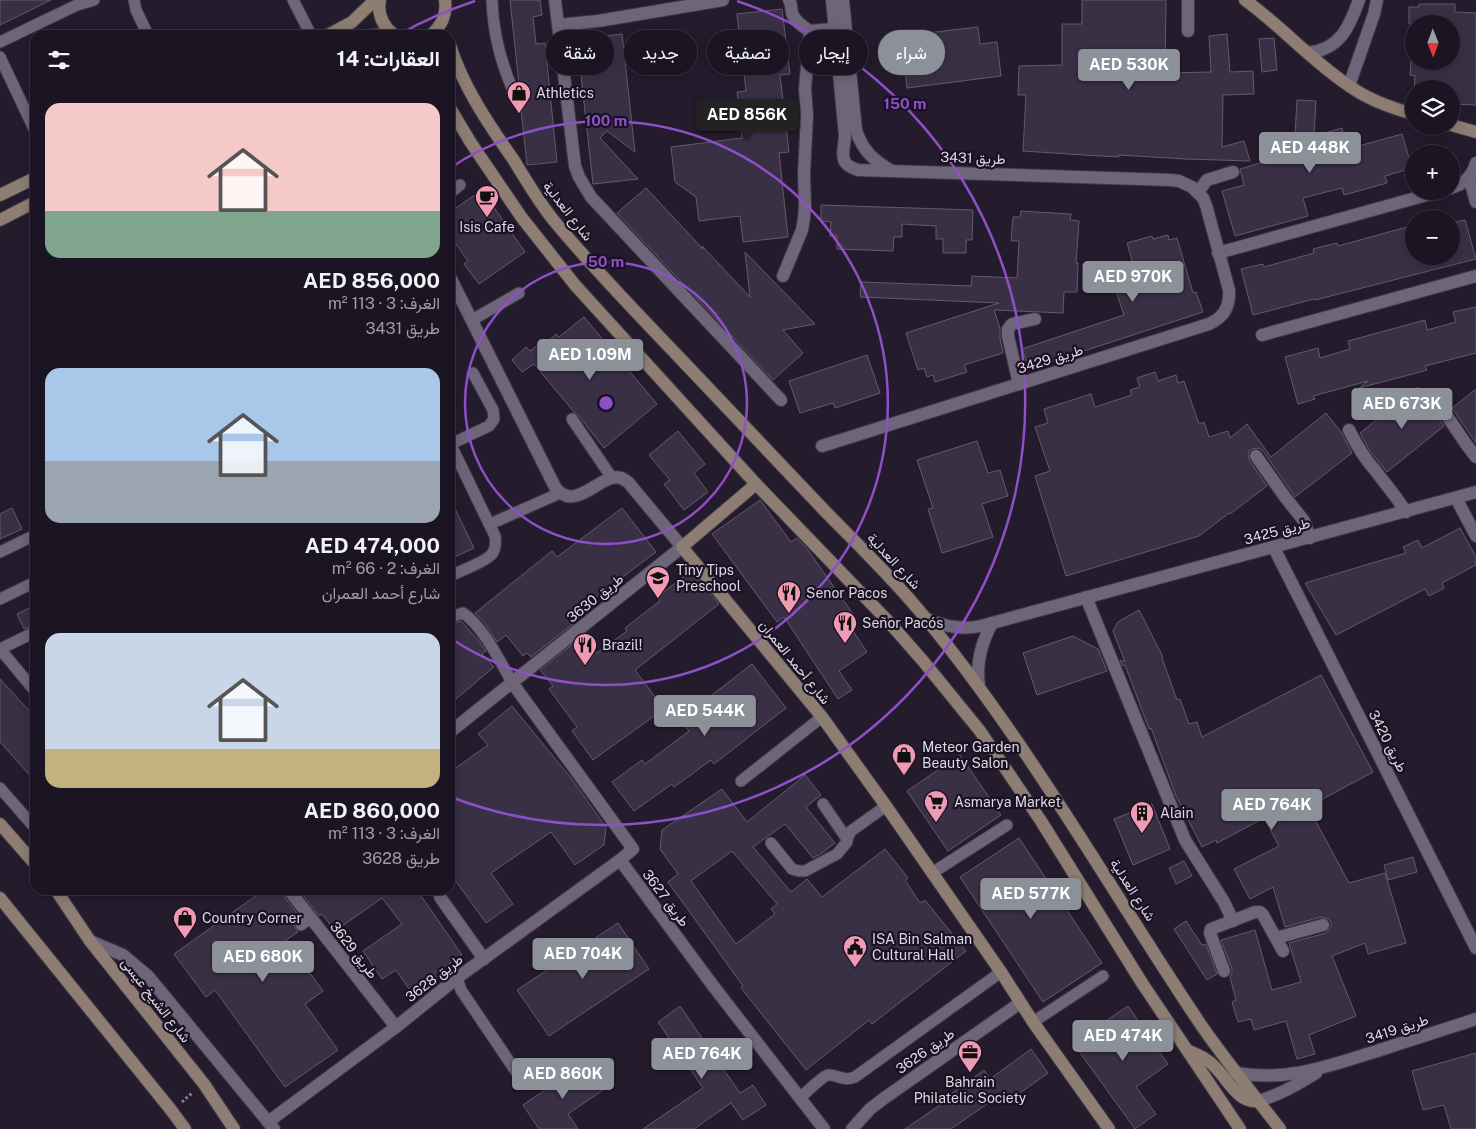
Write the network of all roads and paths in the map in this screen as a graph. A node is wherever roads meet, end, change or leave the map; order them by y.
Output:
1 (94, 0) edge
2 (134, 0) edge
3 (293, 0) edge
4 (375, 0) edge
5 (380, 0) edge
6 (492, 0) edge
7 (555, 0) edge
8 (723, 0) edge
9 (789, 0) edge
10 (832, 0) edge
11 (843, 0) edge
12 (1188, 0) edge
13 (1245, 0) edge
14 (1359, 0) edge
15 (1377, 0) edge
16 (447, 7) edge
17 (558, 26) junction
18 (840, 28) junction
19 (146, 30) edge
20 (308, 30) edge
21 (337, 30) edge
22 (388, 30) edge
23 (437, 30) edge
24 (447, 30) edge
25 (808, 30) edge
26 (820, 30) edge
27 (1188, 31) dead end
28 (0, 42) edge
29 (1308, 53) junction
30 (0, 57) edge
31 (455, 61) edge
32 (806, 75) edge
33 (1349, 86) junction
34 (515, 95) dead end
35 (1405, 112) edge
36 (455, 116) edge
37 (849, 119) junction
38 (30, 120) edge
39 (1460, 128) edge
40 (1476, 132) edge
41 (1476, 163) edge
42 (892, 170) junction
43 (1233, 172) dead end
44 (1469, 177) junction
45 (30, 180) edge
46 (1460, 184) edge
47 (460, 185) dead end
48 (455, 189) edge
49 (1198, 192) junction
50 (0, 195) edge
51 (1409, 200) edge
52 (1476, 202) edge
53 (30, 205) edge
54 (0, 220) edge
55 (1218, 253) junction
56 (784, 276) dead end
57 (1476, 276) edge
58 (455, 287) edge
59 (519, 293) dead end
60 (1035, 319) dead end
61 (472, 320) junction
62 (1262, 335) dead end
63 (473, 373) dead end
64 (1019, 384) junction
65 (781, 400) dead end
66 (1441, 407) dead end
67 (572, 419) dead end
68 (1349, 430) dead end
69 (455, 442) edge
70 (822, 446) dead end
71 (455, 454) edge
72 (1256, 456) dead end
73 (1476, 457) edge
74 (461, 466) junction
75 (455, 469) edge
76 (612, 478) junction
77 (756, 484) junction
78 (1476, 492) edge
79 (560, 493) junction
80 (1456, 498) junction
81 (1406, 512) junction
82 (490, 524) junction
83 (1476, 536) edge
84 (30, 537) edge
85 (1310, 538) junction
86 (682, 547) junction
87 (1274, 548) junction
88 (0, 552) edge
89 (455, 574) edge
90 (30, 584) edge
91 (1086, 598) junction
92 (0, 599) edge
93 (455, 615) edge
94 (927, 619) junction
95 (992, 624) junction
96 (30, 634) edge
97 (30, 683) edge
98 (512, 684) junction
99 (979, 686) junction
100 (822, 717) junction
101 (455, 728) edge
102 (741, 781) dead end
103 (0, 788) edge
104 (823, 804) dead end
105 (886, 806) junction
106 (30, 822) edge
107 (0, 824) edge
108 (1007, 825) dead end
109 (847, 839) junction
110 (770, 842) dead end
111 (30, 858) edge
112 (620, 860) junction
113 (932, 873) junction
114 (59, 895) edge
115 (292, 895) edge
116 (440, 897) dead end
117 (0, 898) edge
118 (1233, 921) junction
119 (1323, 925) dead end
120 (1276, 938) junction
121 (90, 941) junction
122 (1476, 948) edge
123 (1283, 951) dead end
124 (484, 959) junction
125 (1224, 971) dead end
126 (1001, 972) junction
127 (1103, 976) dead end
128 (457, 978) junction
129 (1020, 1003) junction
130 (1476, 1020) edge
131 (1033, 1022) junction
132 (396, 1027) junction
133 (1188, 1051) junction
134 (1327, 1067) junction
135 (1235, 1073) junction
136 (523, 1082) dead end
137 (204, 1084) junction
138 (800, 1098) junction
139 (1258, 1101) junction
140 (171, 1110) junction
141 (271, 1125) edge
142 (185, 1129) edge
143 (234, 1129) edge
144 (824, 1129) edge
145 (852, 1129) edge
146 (1109, 1129) edge
147 (1240, 1129) edge
148 (1280, 1129) edge

1 - 28 lane
2 - 19 lane
3 - 20 lane
4 - 21 main road
5 - 22 main road
6 - 34 lane
7 - 17 street
8 - 17 street
9 - 25 street
10 - 18 street, طريق 3431
11 - 18 street
12 - 27 street
13 - 29 main road
14 - 29 street
15 - 33 street
16 - 23 main road
16 - 24 main road
17 - 65 street
18 - 26 street
18 - 37 street, طريق 3431
29 - 33 main road
30 - 38 lane
31 - 94 main road, شارع العدلية
32 - 56 street
33 - 35 main road
36 - 77 main road
37 - 42 street
37 - 42 street, طريق 3431
39 - 40 main road
41 - 44 street
42 - 49 street, طريق 3431
43 - 49 street
44 - 46 street
44 - 52 street
45 - 50 main road
47 - 48 lane
49 - 55 street
51 - 55 street
53 - 54 main road
55 - 64 street, طريق 3429
57 - 62 street
58 - 61 street
59 - 61 lane
60 - 64 street
61 - 79 street
63 - 69 lane
64 - 70 street, طريق 3429
66 - 73 street
67 - 76 lane
68 - 81 street
71 - 74 lane
72 - 85 street
74 - 75 lane
74 - 82 lane
76 - 79 street
76 - 86 street, شارع أحمد العمران
77 - 86 main road, طريق 3630
77 - 133 main road
78 - 80 street, طريق 3425
79 - 82 lane
80 - 81 street, طريق 3425
80 - 83 street
81 - 85 street, طريق 3425
82 - 89 lane
84 - 88 lane
85 - 87 street, طريق 3425
86 - 98 street, طريق 3630
86 - 100 main road, شارع أحمد العمران
87 - 91 street, طريق 3425
87 - 122 street, طريق 3420
90 - 92 lane
91 - 95 street, طريق 3425
91 - 118 street
93 - 98 lane
94 - 95 street, طريق 3425
94 - 99 main road, شارع العدلية
95 - 99 street
96 - 97 lane
98 - 101 street, طريق 3630
98 - 112 street
99 - 135 main road, شارع العدلية
100 - 102 lane
100 - 105 main road, شارع أحمد العمران
103 - 106 lane
104 - 109 lane
105 - 109 lane
105 - 113 main road, شارع أحمد العمران
107 - 111 main road
108 - 113 lane
109 - 110 lane
112 - 124 street, طريق 3628
112 - 138 street, طريق 3627
113 - 126 main road, شارع أحمد العمران
114 - 121 main road, شارع الشيخ عيسى
115 - 132 street, طريق 3629
116 - 124 street
117 - 140 main road
118 - 120 street
118 - 125 street
119 - 120 street
120 - 123 street
121 - 137 main road, شارع الشيخ عيسى
121 - 141 street
124 - 128 street, طريق 3628
126 - 129 main road, شارع أحمد العمران
126 - 138 lane
127 - 131 lane
128 - 132 street, طريق 3628
128 - 136 lane
129 - 131 main road, شارع أحمد العمران
129 - 145 street, طريق 3626
130 - 134 street, طريق 3419
131 - 146 main road, شارع أحمد العمران
132 - 141 street, طريق 3628
133 - 139 main road
133 - 147 main road
134 - 135 street, طريق 3419
134 - 139 street, طريق 3419
135 - 139 main road, شارع العدلية
137 - 140 path
137 - 143 main road, شارع الشيخ عيسى
138 - 144 street, طريق 3627
139 - 148 main road, شارع العدلية
140 - 142 main road

